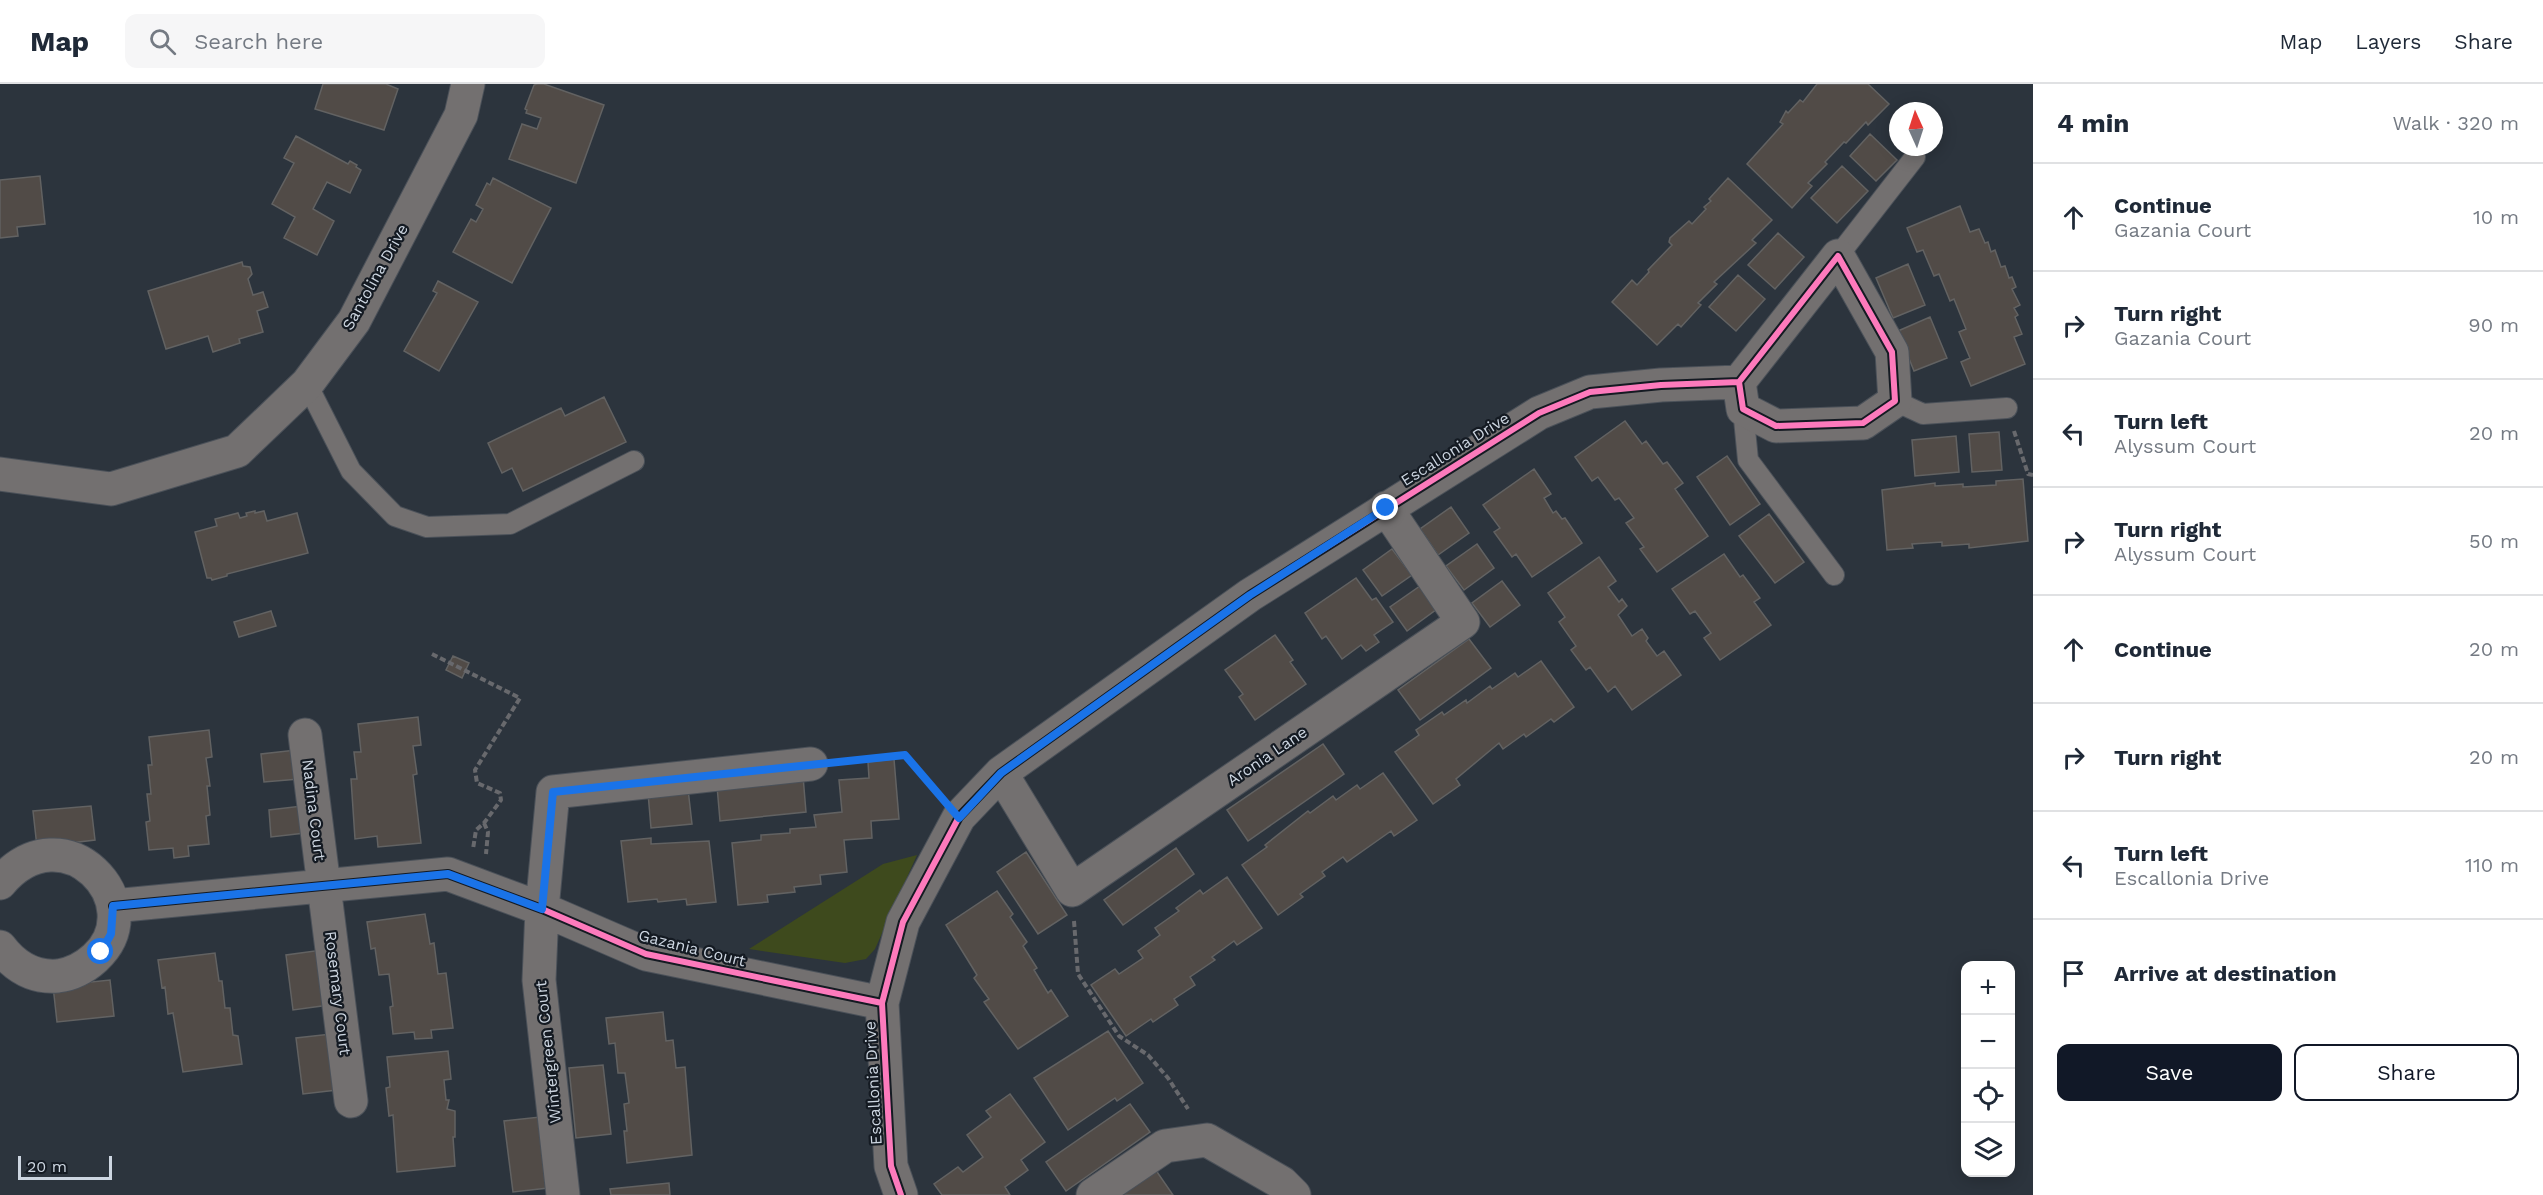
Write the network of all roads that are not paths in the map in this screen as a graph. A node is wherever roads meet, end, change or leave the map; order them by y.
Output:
1 (468, 84) edge
2 (1915, 157) dead end
3 (1838, 256) junction
4 (307, 384) junction
5 (1741, 396) junction
6 (1895, 401) junction
7 (2007, 408) road end
8 (634, 461) dead end
9 (0, 474) edge
10 (1386, 508) junction
11 (1834, 575) dead end
12 (305, 735) dead end
13 (811, 764) road end
14 (1001, 773) junction
15 (0, 883) edge
16 (324, 885) junction
17 (113, 906) junction
18 (542, 909) junction
19 (0, 947) edge
20 (882, 1003) junction
21 (351, 1101) dead end
22 (563, 1195) edge
23 (901, 1195) edge
24 (1093, 1195) edge
25 (1294, 1195) edge

1 - 4 street, Santolina Drive
2 - 3 lane
3 - 5 street
3 - 6 street
4 - 8 lane
4 - 9 street, Santolina Drive
5 - 6 street
5 - 10 street, Escallonia Drive
5 - 11 lane
6 - 7 lane
10 - 14 street, Escallonia Drive
10 - 14 street, Aronia Lane
12 - 16 street, Nadina Court
13 - 18 street, Wintergreen Court
14 - 20 street, Escallonia Drive
15 - 17 street
16 - 17 street, Gazania Court
16 - 18 street, Gazania Court
16 - 21 street, Rosemary Court
17 - 19 street
18 - 20 street, Gazania Court
18 - 22 street, Wintergreen Court
20 - 23 street, Escallonia Drive
24 - 25 street

